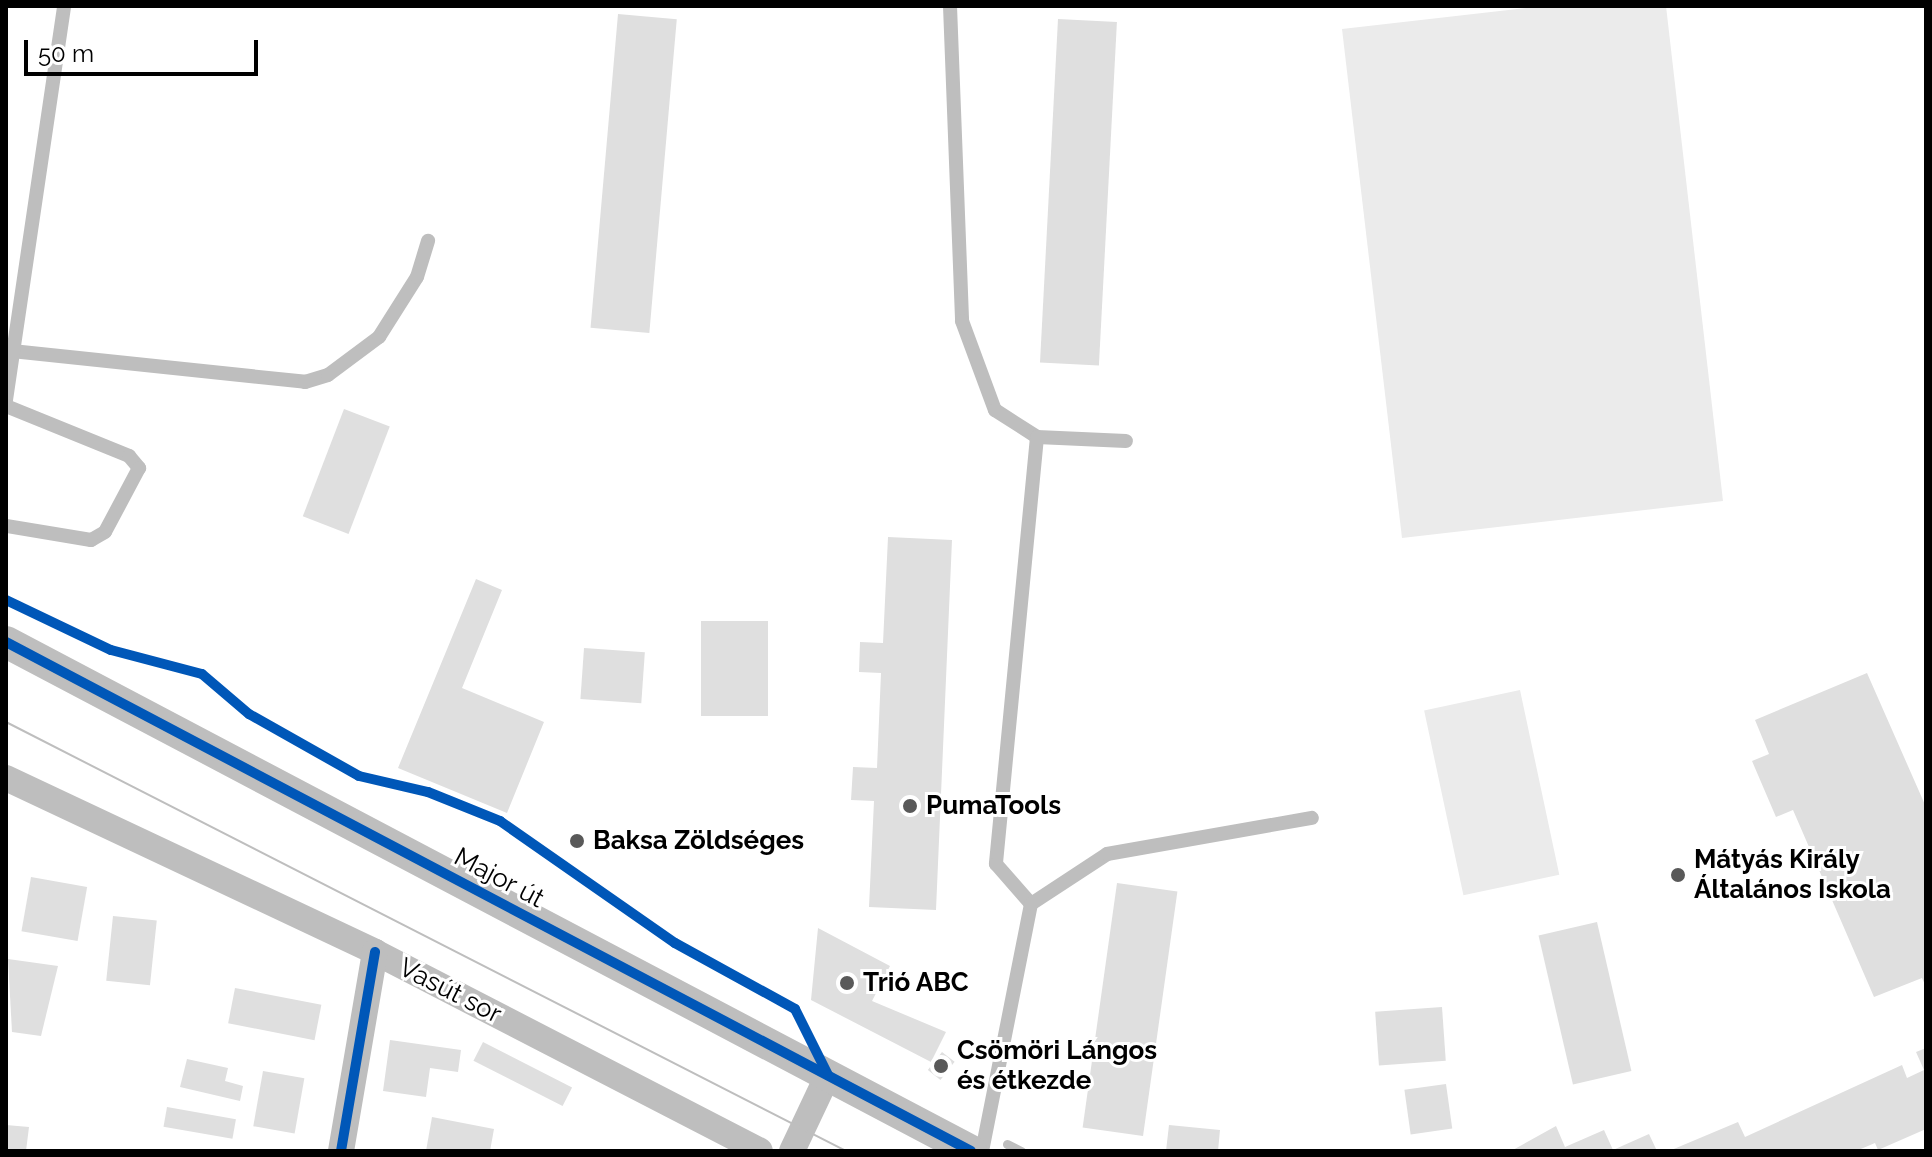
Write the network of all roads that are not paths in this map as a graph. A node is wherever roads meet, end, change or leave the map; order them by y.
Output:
1 (64, 6) edge
2 (950, 6) edge
3 (428, 241) dead end
4 (12, 351) junction
5 (6, 403) edge
6 (1037, 437) junction
7 (1126, 441) dead end
8 (6, 526) edge
9 (6, 642) edge
10 (6, 778) edge
11 (1312, 818) dead end
12 (1031, 904) junction
13 (375, 952) junction
14 (828, 1075) junction
15 (341, 1151) edge
16 (760, 1151) edge
17 (792, 1151) edge
18 (971, 1151) edge
19 (982, 1151) edge

1 - 4 lane
2 - 6 lane
3 - 4 lane
4 - 5 lane
5 - 8 lane
6 - 7 lane
6 - 12 lane
9 - 14 street, Major út
10 - 13 street, Vasút sor
11 - 12 lane
12 - 19 lane
13 - 15 street
13 - 16 street, Vasút sor
14 - 17 street
14 - 18 street, Major út

